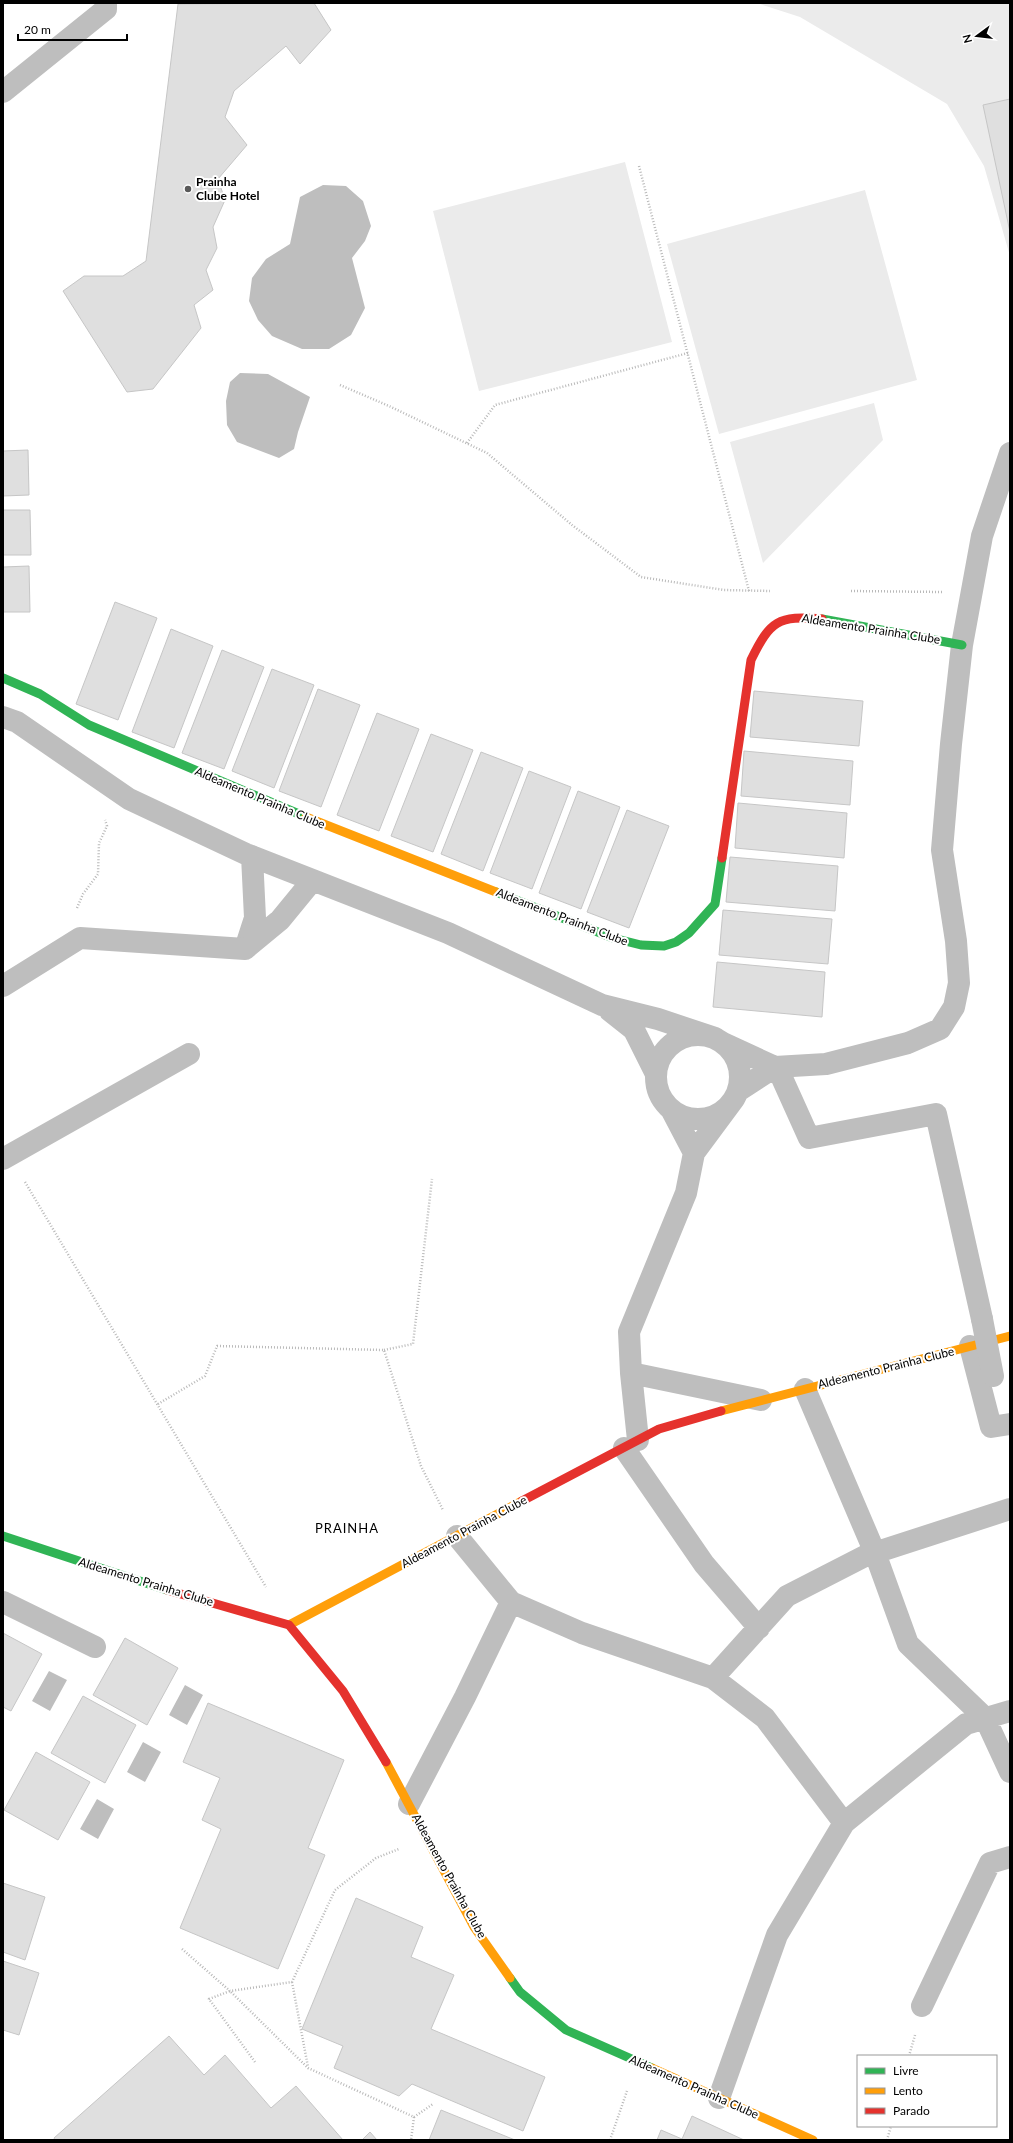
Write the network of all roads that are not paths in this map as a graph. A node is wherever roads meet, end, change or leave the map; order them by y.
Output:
1 (106, 3) edge
2 (3, 92) edge
3 (1010, 453) edge
4 (962, 645) junction
5 (3, 678) edge
6 (3, 717) edge
7 (252, 856) junction
8 (312, 881) junction
9 (245, 949) junction
10 (3, 986) edge
11 (602, 1005) junction
12 (719, 1040) junction
13 (189, 1054) dead end
14 (776, 1067) junction
15 (655, 1072) junction
16 (736, 1095) junction
17 (672, 1111) junction
18 (694, 1153) junction
19 (6, 1157) edge
20 (1010, 1336) edge
21 (970, 1346) junction
22 (631, 1373) junction
23 (993, 1376) dead end
24 (805, 1388) junction
25 (761, 1400) junction
26 (1010, 1424) edge
27 (631, 1444) junction
28 (1010, 1509) edge
29 (3, 1536) edge
30 (457, 1536) junction
31 (876, 1553) junction
32 (3, 1602) edge
33 (511, 1602) junction
34 (289, 1625) junction
35 (759, 1628) junction
36 (95, 1647) dead end
37 (713, 1678) junction
38 (1010, 1710) edge
39 (985, 1718) junction
40 (1010, 1772) edge
41 (409, 1804) junction
42 (844, 1824) junction
43 (1010, 1857) edge
44 (922, 2006) dead end
45 (719, 2098) junction
46 (813, 2140) edge

1 - 2 street
3 - 4 street
4 - 5 street, Aldeamento Prainha Clube
4 - 14 street
6 - 7 street
7 - 8 street
7 - 9 street
8 - 9 street
8 - 11 street
9 - 10 street
11 - 12 street
11 - 15 street
12 - 14 street
12 - 15 street
12 - 16 street
13 - 19 street
14 - 16 street
14 - 23 street, bridge
15 - 17 street
16 - 17 street
16 - 18 street
17 - 18 street
18 - 22 street
20 - 21 street, Aldeamento Prainha Clube
21 - 24 street, Aldeamento Prainha Clube
21 - 26 street
22 - 25 street, Aldeamento Prainha Clube
22 - 27 street
24 - 25 street, Aldeamento Prainha Clube
24 - 31 street
25 - 27 street, Aldeamento Prainha Clube
27 - 30 street, Aldeamento Prainha Clube
27 - 35 street
28 - 31 street
29 - 34 street, Aldeamento Prainha Clube
30 - 33 street
30 - 34 street, Aldeamento Prainha Clube
31 - 35 street
31 - 39 street
32 - 36 street
33 - 37 street
33 - 41 street
34 - 41 street, Aldeamento Prainha Clube
35 - 37 street
37 - 42 street
38 - 39 street
39 - 40 street
39 - 42 street
41 - 45 street, Aldeamento Prainha Clube
42 - 45 street
43 - 44 street
45 - 46 street, Aldeamento Prainha Clube

